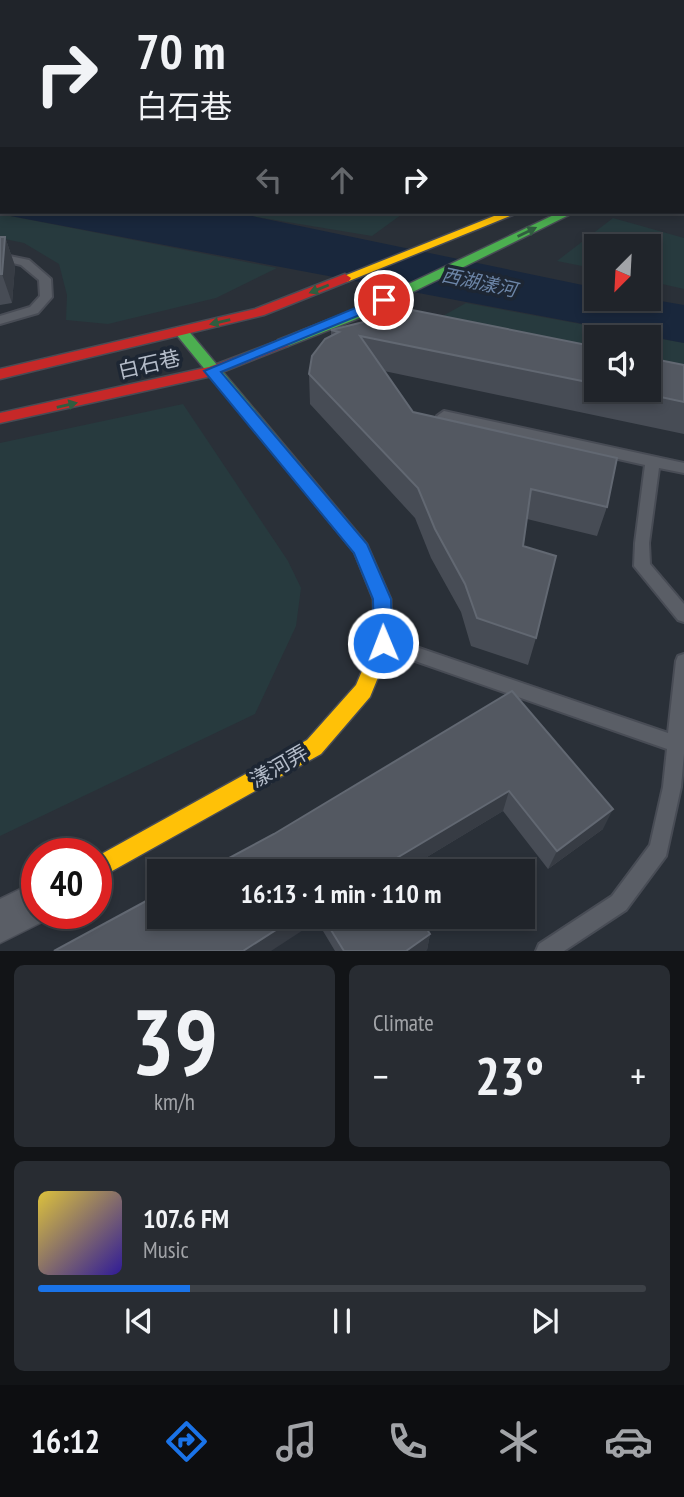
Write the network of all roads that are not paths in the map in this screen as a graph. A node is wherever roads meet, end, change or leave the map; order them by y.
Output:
1 (509, 214) edge
2 (565, 214) edge
3 (0, 257) edge
4 (0, 320) edge
5 (181, 331) junction
6 (212, 371) junction
7 (0, 373) edge
8 (444, 416) edge
9 (0, 418) edge
10 (653, 460) junction
11 (684, 468) edge
12 (684, 615) edge
13 (383, 643) junction
14 (684, 661) edge
15 (680, 745) edge
16 (112, 860) edge
17 (21, 911) edge
18 (0, 922) edge
19 (546, 951) edge

1 -> 5 main road, 白石巷
6 -> 2 main road, 白石巷
3 - 4 lane
5 - 6 main road, 漾河弄
5 - 7 main road, 白石巷
9 -> 6 main road, 白石巷
6 - 13 main road, 漾河弄
8 - 10 lane
10 - 11 lane
10 - 12 lane
13 - 15 lane
13 - 16 main road, 漾河弄
14 - 15 lane
15 - 19 lane
17 - 18 street

